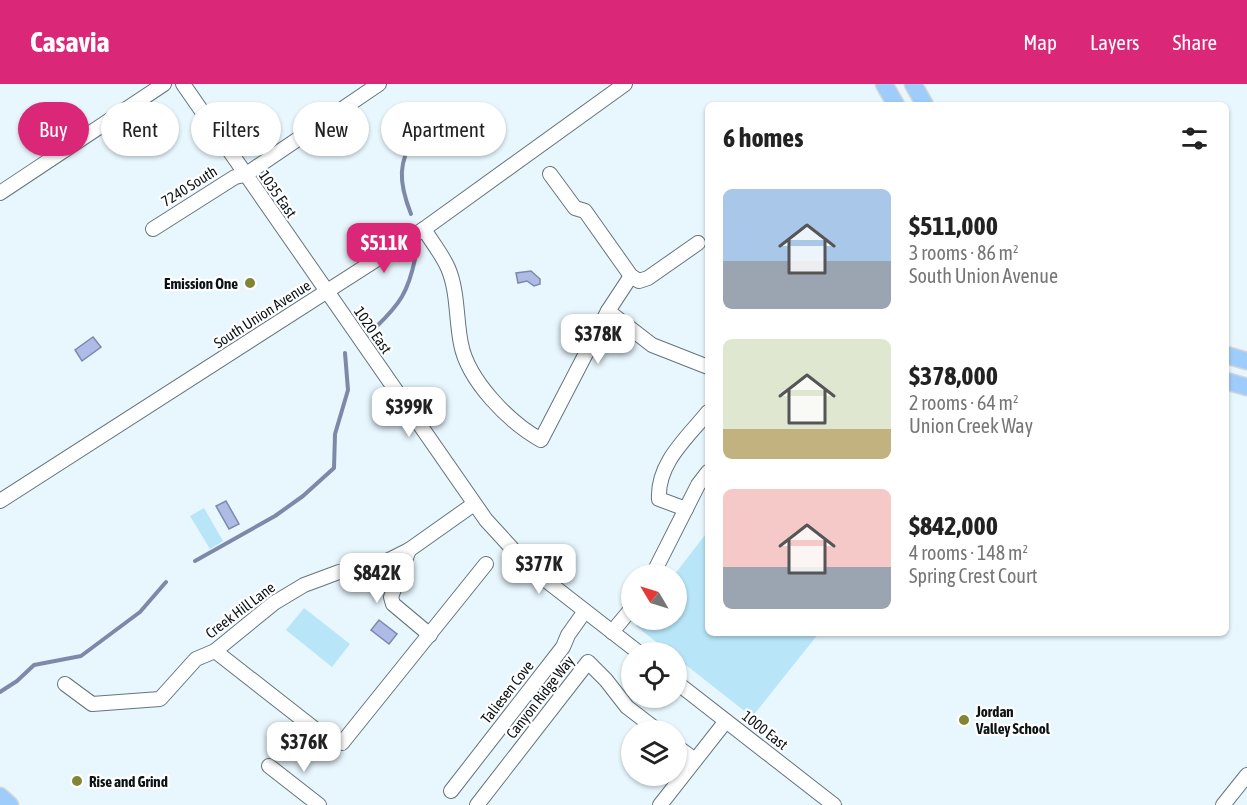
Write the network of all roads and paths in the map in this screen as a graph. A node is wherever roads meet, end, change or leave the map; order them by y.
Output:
1 (164, 84) edge
2 (183, 84) edge
3 (379, 84) edge
4 (625, 84) edge
5 (884, 84) edge
6 (913, 84) edge
7 (894, 102) edge
8 (923, 102) edge
9 (550, 174) dead end
10 (244, 176) junction
11 (0, 193) edge
12 (153, 229) dead end
13 (424, 229) junction
14 (698, 243) dead end
15 (631, 276) junction
16 (327, 293) junction
17 (608, 311) junction
18 (1229, 356) edge
19 (1247, 362) edge
20 (705, 366) edge
21 (1229, 382) edge
22 (1247, 387) edge
23 (705, 416) edge
24 (705, 477) edge
25 (0, 501) edge
26 (474, 504) junction
27 (686, 509) junction
28 (409, 550) junction
29 (486, 564) dead end
30 (658, 564) edge
31 (585, 611) junction
32 (621, 621) edge
33 (612, 632) junction
34 (430, 635) junction
35 (625, 642) edge
36 (215, 651) junction
37 (65, 684) dead end
38 (687, 691) edge
39 (644, 720) edge
40 (726, 721) junction
41 (687, 754) edge
42 (695, 760) junction
43 (269, 766) dead end
44 (1247, 775) edge
45 (451, 791) dead end
46 (0, 796) edge
47 (481, 804) edge
48 (10, 805) edge
49 (319, 805) edge
50 (660, 805) edge
51 (834, 805) edge
52 (1223, 805) edge

1 - 11 street
2 - 10 street, 1035 East
3 - 10 street, 7240 South
4 - 13 street, South Union Avenue
5 - 7 main road
6 - 8 main road
9 - 15 street
10 - 12 street, 7240 South
10 - 16 street, 1035 East
13 - 16 street, South Union Avenue
13 - 17 street
14 - 15 street
15 - 17 street
16 - 25 street, South Union Avenue
16 - 26 street, 1020 East
17 - 20 street
18 - 19 main road
21 - 22 main road
23 - 27 street
24 - 27 street
26 - 28 street, Creek Hill Lane
26 - 31 street
27 - 30 street
28 - 34 street
28 - 36 street, Creek Hill Lane
29 - 34 street
31 - 33 street
31 - 45 street, Taliesen Cove
32 - 33 street
33 - 35 street
34 - 36 street
36 - 37 street, Creek Hill Lane
38 - 40 street, 1000 East
39 - 47 street, Canyon Ridge Way
40 - 42 street
40 - 51 street, 1000 East
41 - 42 street
42 - 50 street
43 - 49 street
44 - 52 street
46 - 48 main road

